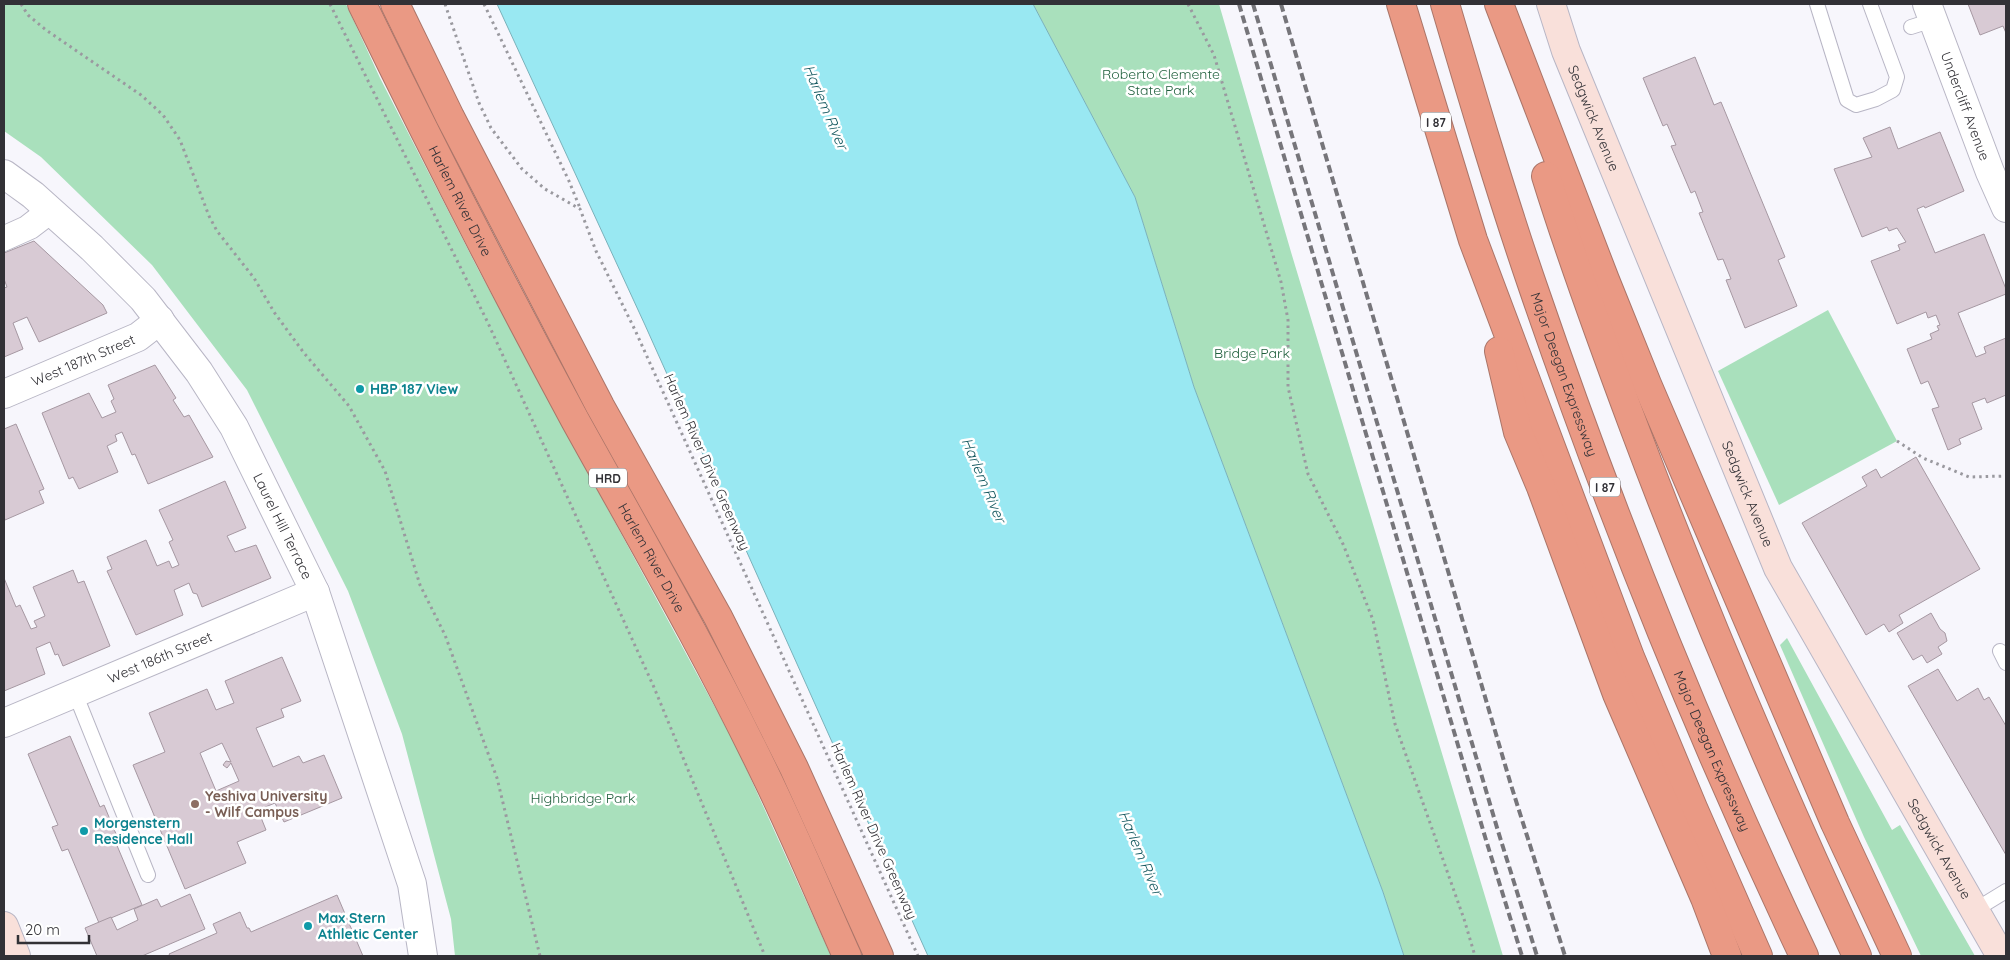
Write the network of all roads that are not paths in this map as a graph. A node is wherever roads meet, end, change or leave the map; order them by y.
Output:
1 (362, 4) edge
2 (395, 4) edge
3 (1400, 4) edge
4 (1445, 4) edge
5 (1491, 4) edge
6 (1499, 4) edge
7 (1551, 4) edge
8 (1817, 4) edge
9 (1870, 4) edge
10 (1924, 17) edge
11 (4, 174) edge
12 (2006, 208) edge
13 (50, 211) junction
14 (4, 232) edge
15 (1473, 240) junction
16 (4, 244) edge
17 (160, 320) junction
18 (4, 394) edge
19 (315, 592) junction
20 (75, 693) junction
21 (4, 723) edge
22 (148, 875) dead end
23 (2006, 891) edge
24 (1974, 910) junction
25 (4, 926) edge
26 (16, 956) edge
27 (424, 956) edge
28 (847, 956) edge
29 (879, 956) edge
30 (1728, 956) edge
31 (1758, 956) edge
32 (1804, 956) edge
33 (1857, 956) edge
34 (1898, 956) edge
35 (2001, 956) edge

1 - 28 highway, Harlem River Drive / HRD
2 - 29 highway, Harlem River Drive / HRD
3 - 15 highway, I 87
4 - 32 highway, Major Deegan Expressway / I 87
5 - 33 highway
6 - 34 highway
7 - 24 main road, Sedgwick Avenue
8 - 9 lane
10 - 12 street, Undercliff Avenue
11 - 13 street, Laurel Hill Terrace
13 - 14 lane
13 - 16 lane
13 - 17 street, Laurel Hill Terrace
15 - 30 highway
15 - 31 highway, I 87
17 - 18 street, West 187th Street
17 - 19 street, Laurel Hill Terrace
19 - 20 street, West 186th Street
19 - 27 street, Laurel Hill Terrace
20 - 21 street, West 186th Street
20 - 22 lane
23 - 24 lane
24 - 35 main road, Sedgwick Avenue
25 - 26 main road

